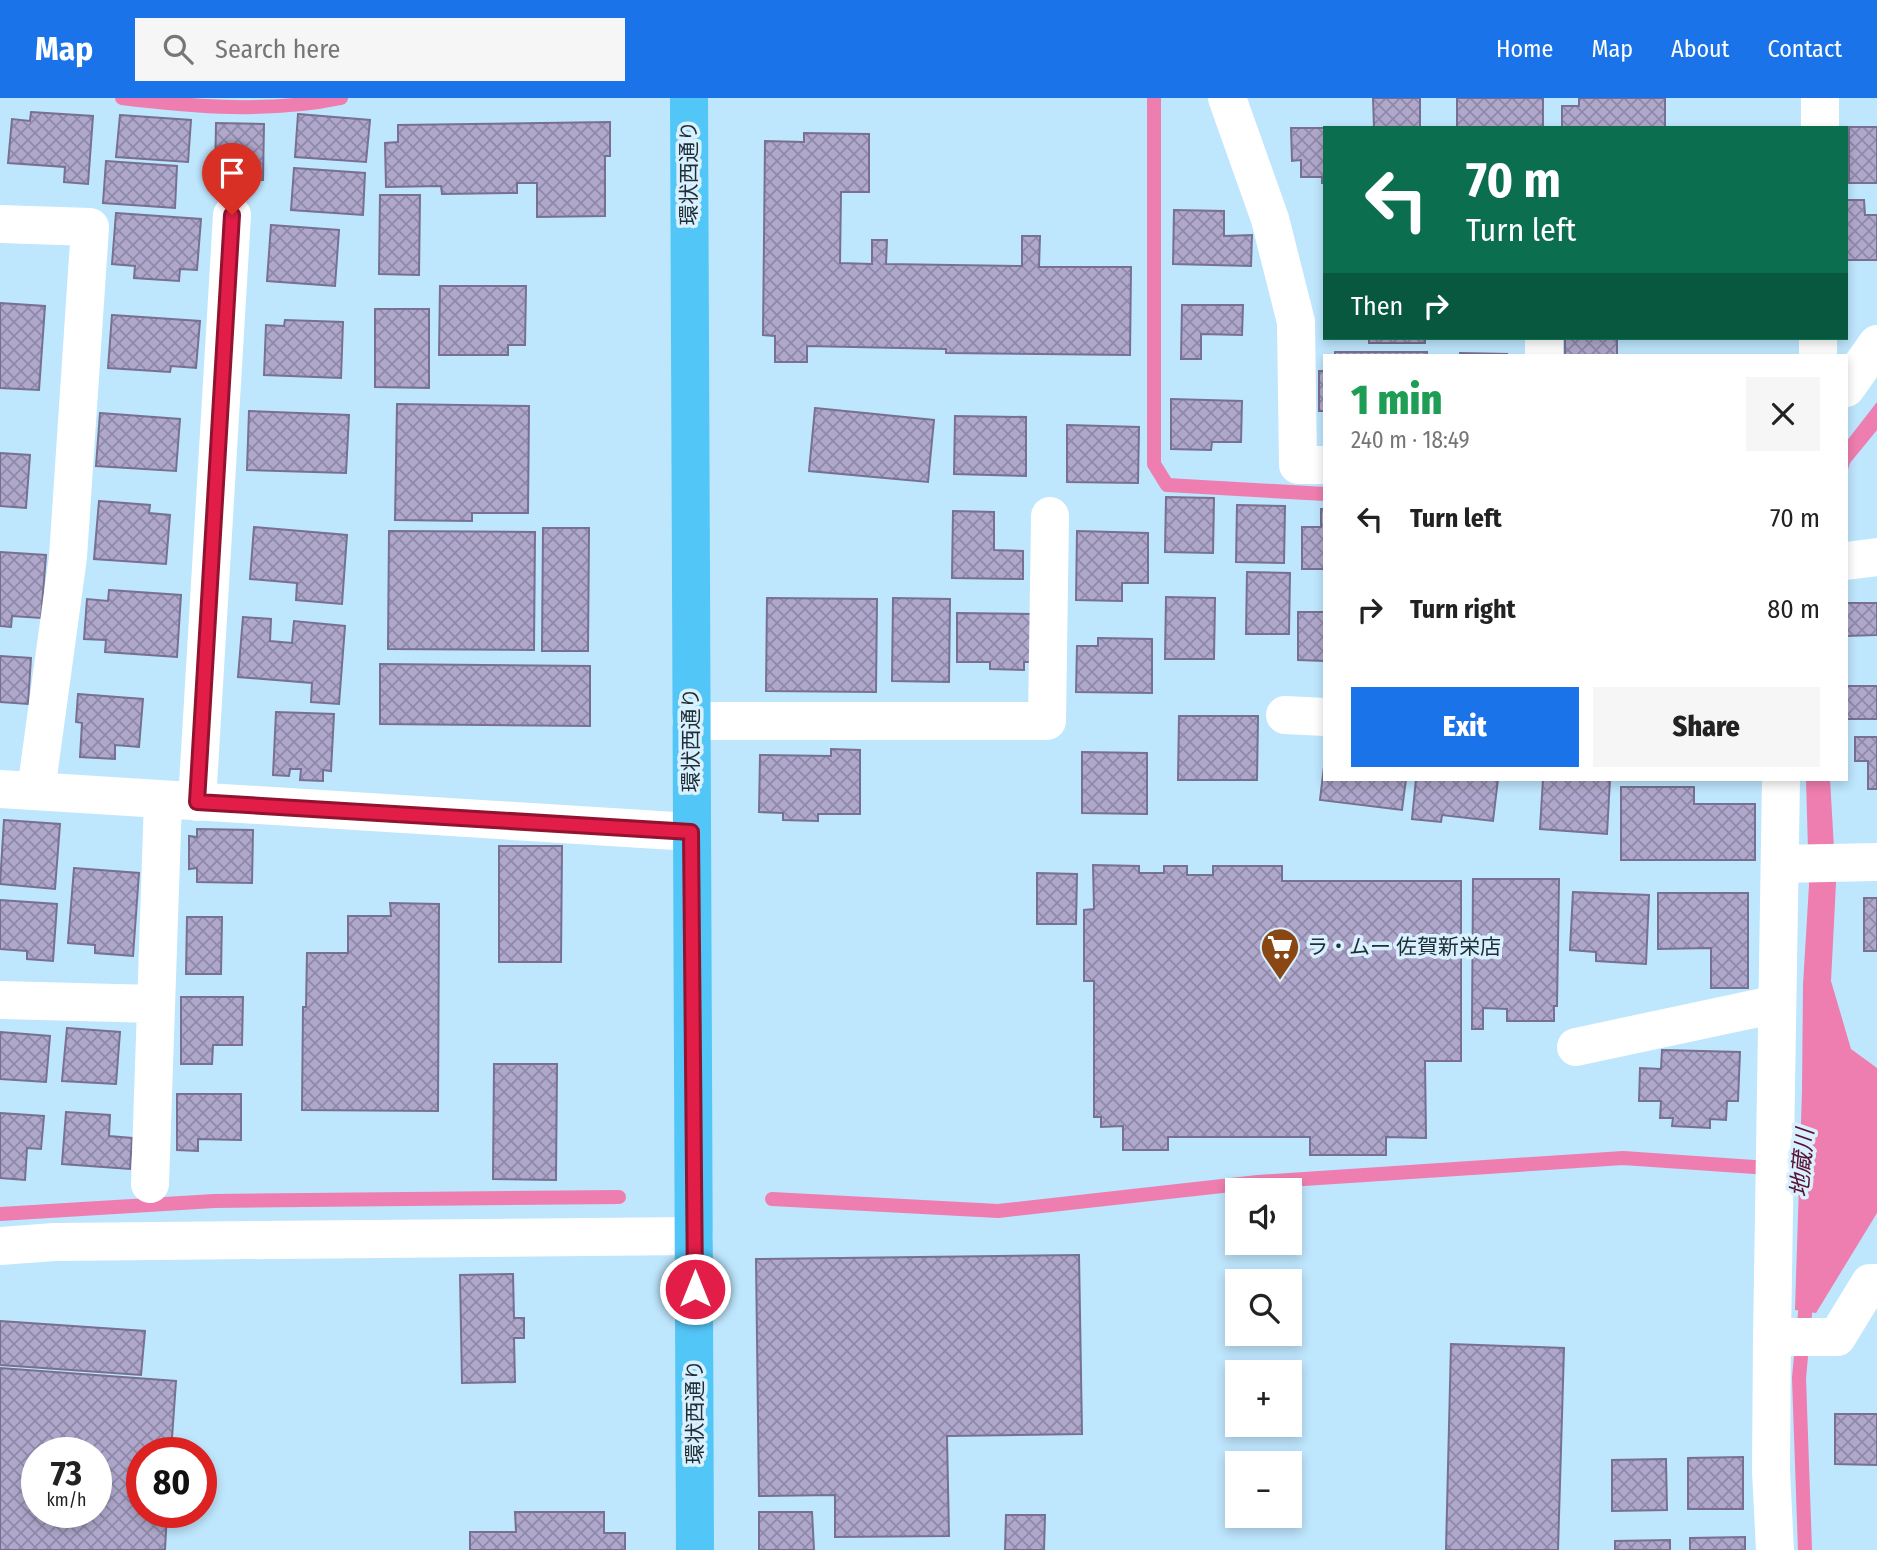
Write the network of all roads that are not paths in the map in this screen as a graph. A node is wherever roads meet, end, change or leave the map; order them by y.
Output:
1 (689, 98) edge
2 (1227, 98) edge
3 (1820, 98) edge
4 (1820, 126) edge
5 (232, 215) dead end
6 (0, 224) edge
7 (1877, 344) edge
8 (1848, 385) edge
9 (1323, 466) edge
10 (1050, 516) dead end
11 (1285, 715) dead end
12 (1323, 717) edge
13 (691, 721) junction
14 (1781, 781) edge
15 (18, 790) edge
16 (180, 801) junction
17 (691, 832) junction
18 (1861, 862) edge
19 (1780, 864) junction
20 (0, 1000) edge
21 (156, 1004) junction
22 (1777, 1004) junction
23 (1576, 1047) dead end
24 (150, 1184) dead end
25 (694, 1236) junction
26 (0, 1246) edge
27 (1877, 1283) edge
28 (1772, 1337) junction
29 (695, 1550) edge
30 (1775, 1550) edge

1 - 13 highway, 環状西通り
2 - 9 street
3 - 4 street
5 - 16 street
6 - 15 street
7 - 8 street
10 - 13 street
11 - 12 street
13 - 17 highway, 環状西通り
14 - 19 street
15 - 16 street
16 - 17 street
16 - 21 street
17 - 25 highway, 環状西通り
18 - 19 street
19 - 22 street
20 - 21 street
21 - 24 street
22 - 23 street
22 - 28 street
25 - 26 street
25 - 29 highway, 環状西通り
27 - 28 street
28 - 30 street

